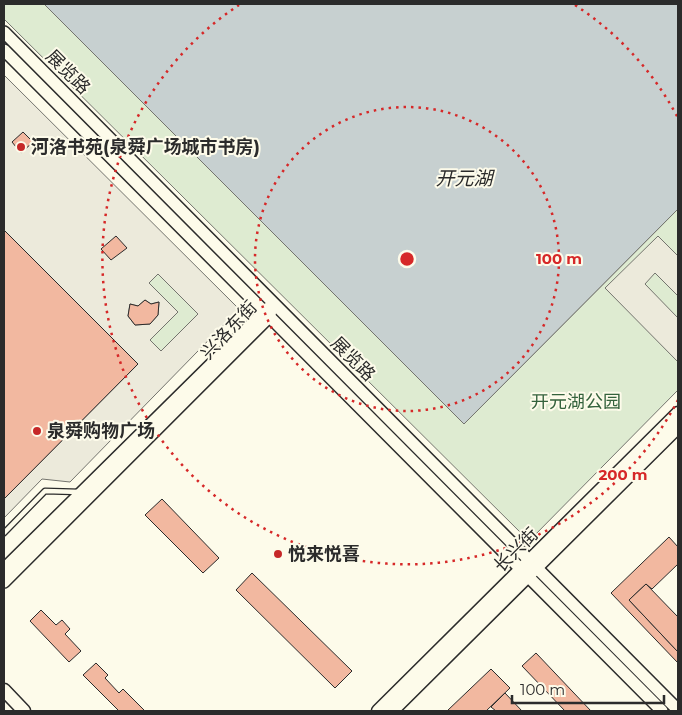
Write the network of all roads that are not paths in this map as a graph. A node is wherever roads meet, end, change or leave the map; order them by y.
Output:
1 (4, 32) edge
2 (4, 50) edge
3 (274, 305) junction
4 (266, 314) junction
5 (678, 413) edge
6 (678, 427) edge
7 (82, 492) junction
8 (4, 533) edge
9 (529, 568) junction
10 (4, 569) edge
11 (4, 582) edge
12 (4, 690) edge
13 (678, 710) edge
14 (24, 711) edge
15 (378, 711) edge
16 (392, 711) edge
17 (662, 711) edge

1 - 3 street, 展览路
2 - 4 street, 展览路
3 - 4 street, 兴洛东街
3 - 9 street, 展览路
4 - 7 street, 兴洛东街
4 - 9 street, 展览路
4 - 11 street, 兴洛东街
5 - 9 main road, 长兴街
6 - 9 main road, 长兴街
7 - 8 lane
7 - 10 street, 兴洛东街
9 - 13 street, 展览路
9 - 15 main road, 长兴街
9 - 16 main road, 长兴街
9 - 17 street, 展览路
12 - 14 main road

